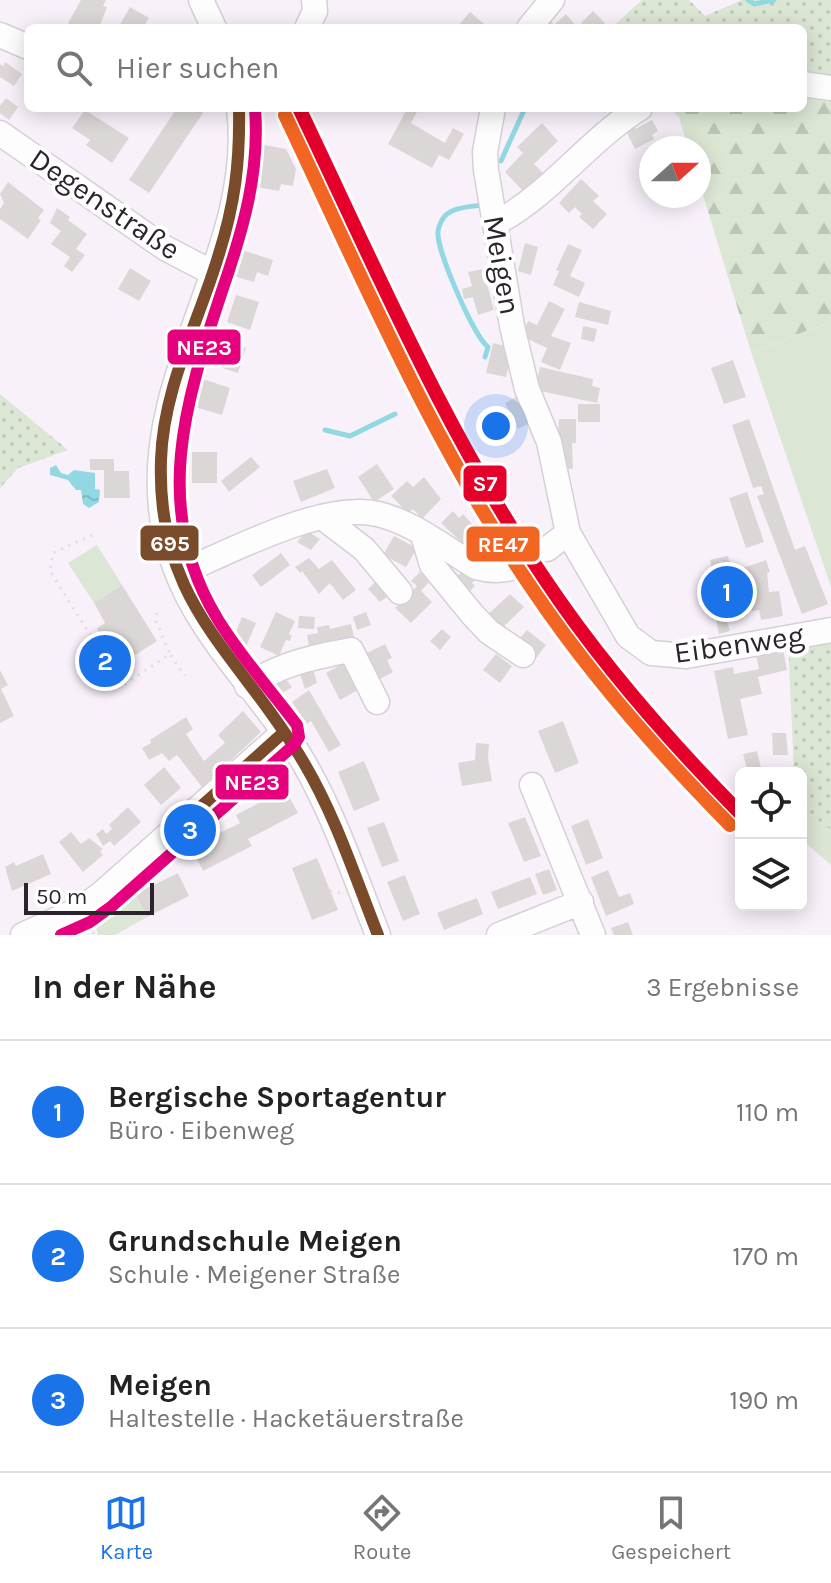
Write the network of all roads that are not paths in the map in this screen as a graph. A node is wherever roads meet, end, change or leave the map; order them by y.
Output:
1 (201, 0) edge
2 (314, 0) edge
3 (552, 0) edge
4 (212, 24) edge
5 (309, 24) edge
6 (532, 24) edge
7 (0, 35) edge
8 (24, 45) edge
9 (807, 85) edge
10 (831, 88) edge
11 (239, 112) edge
12 (492, 112) edge
13 (634, 112) edge
14 (0, 133) edge
15 (496, 223) junction
16 (211, 272) junction
17 (322, 517) junction
18 (568, 533) junction
19 (423, 535) junction
20 (547, 549) dead end
21 (523, 564) dead end
22 (178, 574) junction
23 (400, 592) dead end
24 (831, 630) edge
25 (523, 655) dead end
26 (247, 686) junction
27 (377, 702) dead end
28 (283, 733) junction
29 (532, 785) dead end
30 (581, 902) junction
31 (23, 935) edge
32 (377, 935) edge
33 (499, 935) edge
34 (593, 935) edge

1 - 4 street
2 - 5 street
3 - 6 street
7 - 8 street
9 - 10 street
11 - 16 street
12 - 15 street, Meigen
13 - 15 street
14 - 16 street, Degenstraße
15 - 18 street, Meigen
16 - 22 street
17 - 19 street
17 - 22 street
17 - 23 street
18 - 20 street
18 - 24 street, Eibenweg
19 - 21 street
19 - 25 street
22 - 26 street
26 - 27 street
26 - 28 street
28 - 31 street
28 - 32 street
29 - 30 street
30 - 33 street
30 - 34 street

